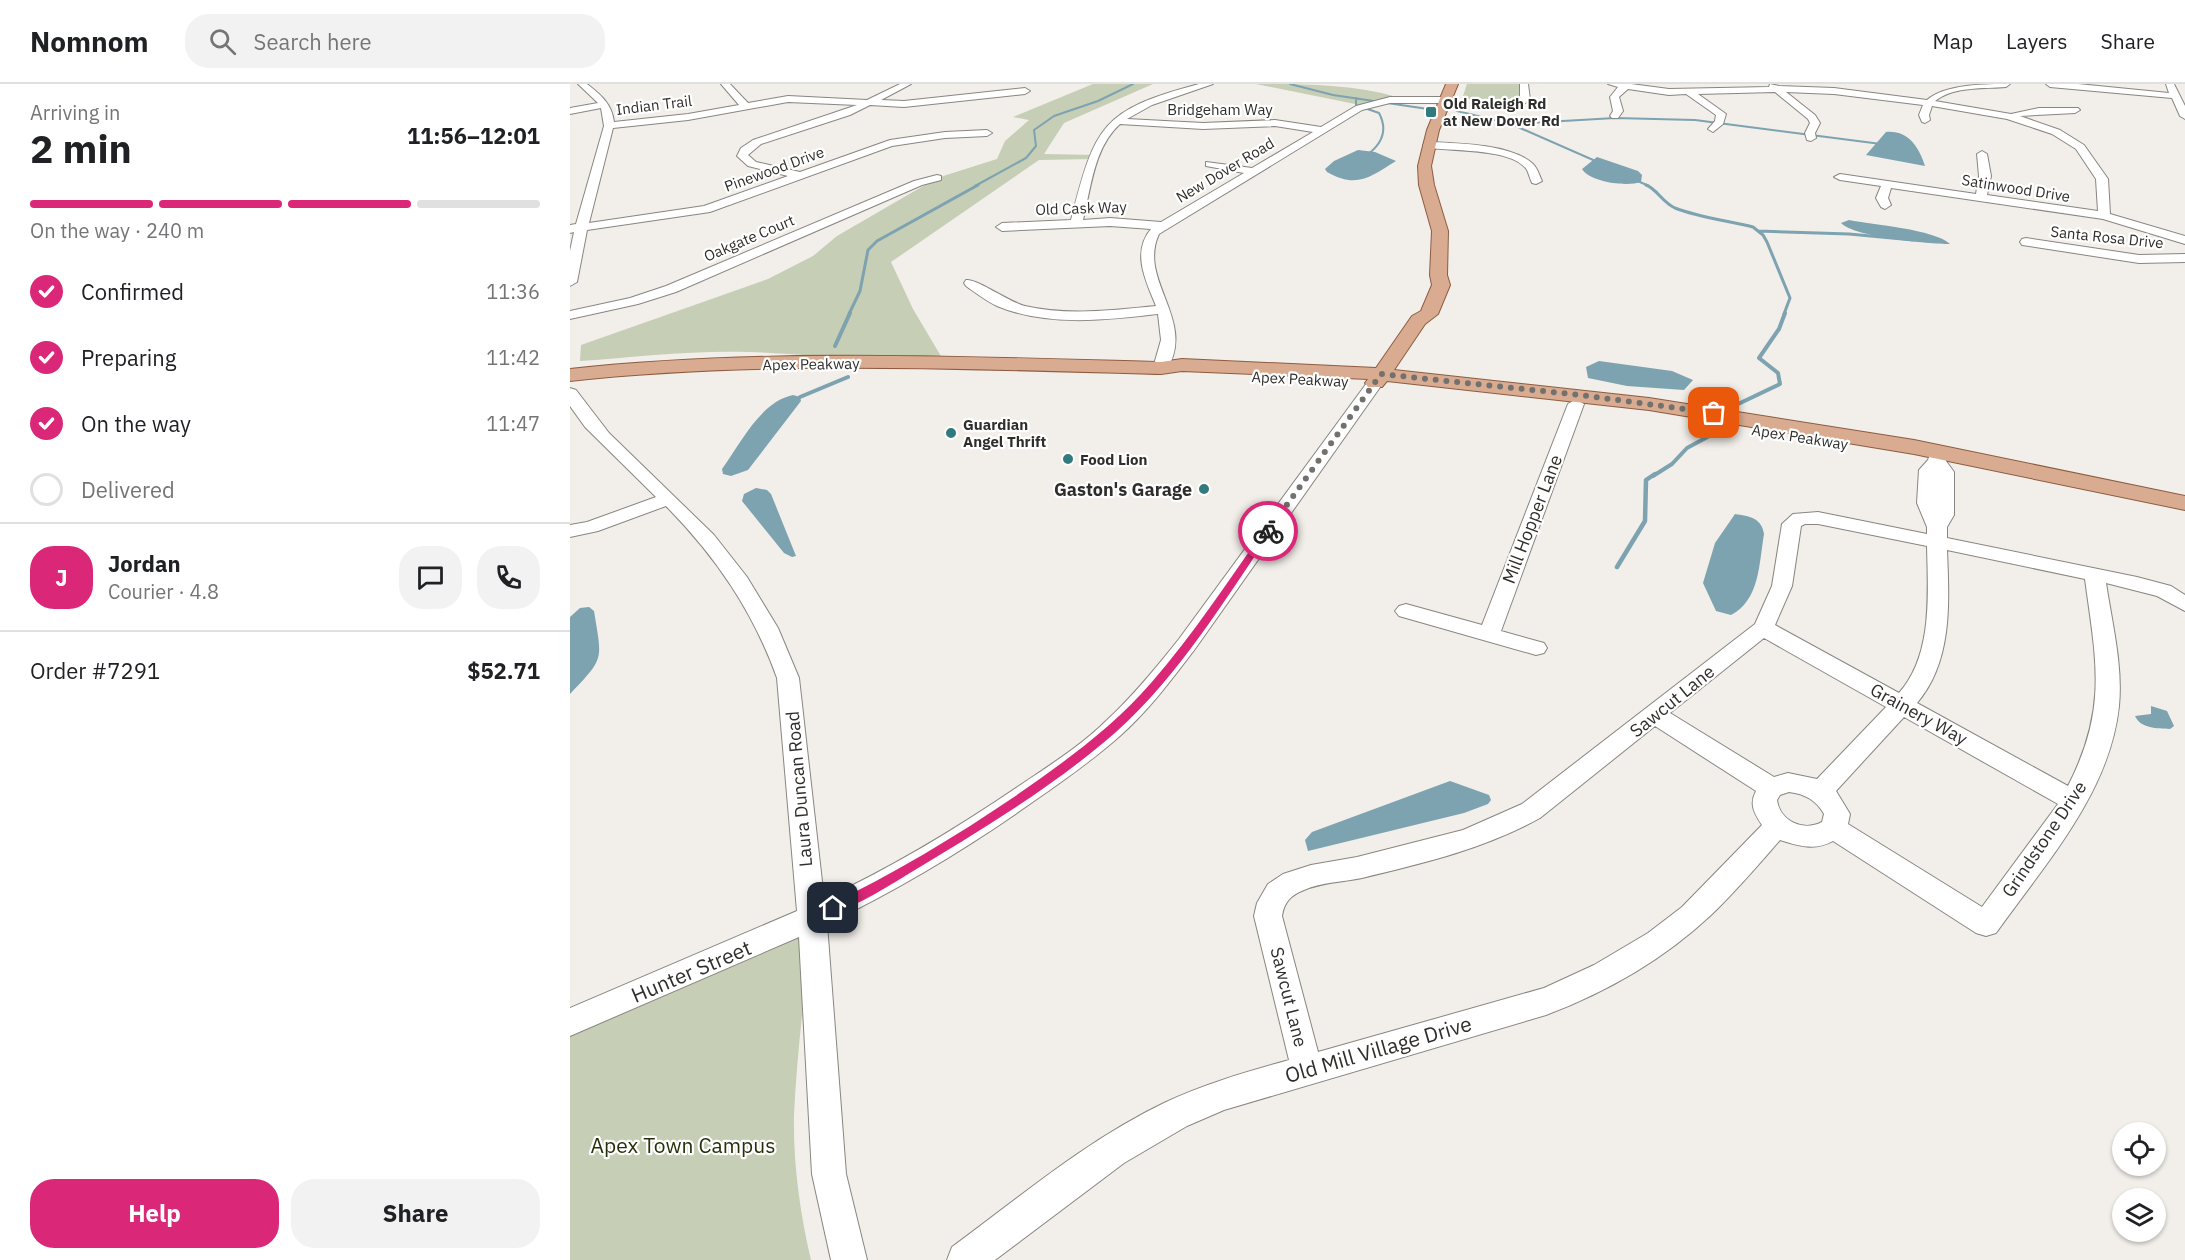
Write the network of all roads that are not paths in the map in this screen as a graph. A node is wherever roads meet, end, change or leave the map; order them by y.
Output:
1 (582, 84) edge
2 (725, 84) edge
3 (908, 84) edge
4 (1209, 84) edge
5 (1452, 84) edge
6 (1524, 84) edge
7 (1612, 84) edge
8 (1683, 84) edge
9 (2006, 84) edge
10 (2050, 84) edge
11 (2170, 84) edge
12 (1774, 86) edge
13 (1625, 87) junction
14 (1845, 88) edge
15 (1025, 91) dead end
16 (1689, 93) junction
17 (2176, 96) junction
18 (1445, 100) junction
19 (868, 103) junction
20 (1930, 103) junction
21 (1519, 104) dead end
22 (606, 105) junction
23 (744, 105) junction
24 (2075, 110) dead end
25 (570, 111) edge
26 (1251, 111) dead end
27 (1615, 116) dead end
28 (2009, 116) junction
29 (2185, 116) edge
30 (1925, 120) dead end
31 (1118, 121) junction
32 (1253, 123) junction
33 (609, 126) junction
34 (1713, 129) dead end
35 (1322, 130) junction
36 (987, 133) dead end
37 (1811, 138) dead end
38 (1428, 145) junction
39 (1982, 154) dead end
40 (1210, 164) dead end
41 (1252, 171) junction
42 (800, 175) junction
43 (1840, 177) dead end
44 (937, 178) dead end
45 (1536, 181) dead end
46 (1887, 184) junction
47 (1980, 198) junction
48 (1885, 205) dead end
49 (2104, 216) junction
50 (1076, 224) junction
51 (1161, 226) junction
52 (1002, 227) dead end
53 (575, 229) edge
54 (2185, 240) edge
55 (2026, 242) dead end
56 (2185, 258) edge
57 (570, 282) edge
58 (971, 283) dead end
59 (1163, 309) junction
60 (570, 315) edge
61 (1161, 368) junction
62 (570, 375) edge
63 (1378, 379) junction
64 (570, 393) edge
65 (1576, 404) junction
66 (1937, 457) junction
67 (665, 495) junction
68 (2185, 503) edge
69 (2185, 515) edge
70 (570, 530) edge
71 (1936, 534) junction
72 (2094, 574) junction
73 (2185, 604) edge
74 (1406, 611) dead end
75 (1763, 628) junction
76 (1489, 634) junction
77 (1536, 648) dead end
78 (1902, 705) junction
79 (1655, 715) junction
80 (1771, 788) junction
81 (1820, 792) junction
82 (2074, 801) junction
83 (1778, 826) junction
84 (1834, 828) junction
85 (812, 918) junction
86 (570, 1022) edge
87 (1307, 1069) junction
88 (849, 1260) edge
89 (965, 1260) edge

1 - 22 street
2 - 23 street
3 - 19 street
4 - 31 street
5 - 18 main road
6 - 21 street
7 - 13 street
8 - 16 street
9 - 20 street
10 - 17 street
11 - 17 street
12 - 14 street
12 - 16 street
12 - 37 street
13 - 16 street
13 - 27 street
14 - 20 street
15 - 19 street, Indian Trail
16 - 34 street
17 - 29 street
18 - 35 street, New Dover Road
18 - 38 main road
19 - 23 street, Indian Trail
19 - 42 street
20 - 28 street
20 - 30 street
22 - 25 street
22 - 33 street
23 - 33 street, Indian Trail
24 - 28 street
26 - 32 street
28 - 49 street
31 - 32 street, Bridgeham Way
31 - 50 street
32 - 35 street, Bridgeham Way
33 - 53 street
35 - 41 street, New Dover Road
36 - 42 street, Pinewood Drive
38 - 45 street
38 - 63 main road
39 - 47 street
40 - 41 street
41 - 51 street, New Dover Road
42 - 53 street, Pinewood Drive
43 - 46 street, Satinwood Drive
44 - 60 street, Oakgate Court
46 - 47 street, Satinwood Drive
46 - 48 street
47 - 49 street, Satinwood Drive
49 - 54 street, Satinwood Drive
50 - 51 street, Old Cask Way
50 - 52 street, Old Cask Way
51 - 59 street
53 - 57 street
55 - 56 street, Santa Rosa Drive
58 - 59 street
59 - 61 street
61 - 62 main road, Apex Peakway
61 - 63 main road, Apex Peakway
63 - 65 main road, Apex Peakway
63 - 66 main road, Apex Peakway
63 - 85 street, Hunter Street
64 - 67 street, Laura Duncan Road
65 - 66 main road, Apex Peakway
65 - 76 street, Mill Hopper Lane
66 - 68 main road, Apex Peakway
66 - 69 main road, Apex Peakway
66 - 71 street
67 - 70 street
67 - 85 street, Laura Duncan Road
71 - 72 street, Sawcut Lane
71 - 75 street, Sawcut Lane
71 - 78 street
72 - 73 street, Sawcut Lane
72 - 82 street, Grindstone Drive
74 - 76 street
75 - 78 street, Grainery Way
75 - 79 street, Sawcut Lane
76 - 77 street
78 - 81 street
78 - 82 street, Grainery Way
79 - 80 street
79 - 87 street, Sawcut Lane
80 - 81 street
80 - 83 street
81 - 84 street
82 - 84 street, Grindstone Drive
83 - 84 street
83 - 87 street, Old Mill Village Drive
85 - 86 street, Hunter Street
85 - 88 street, Laura Duncan Road
87 - 89 street, Old Mill Village Drive

